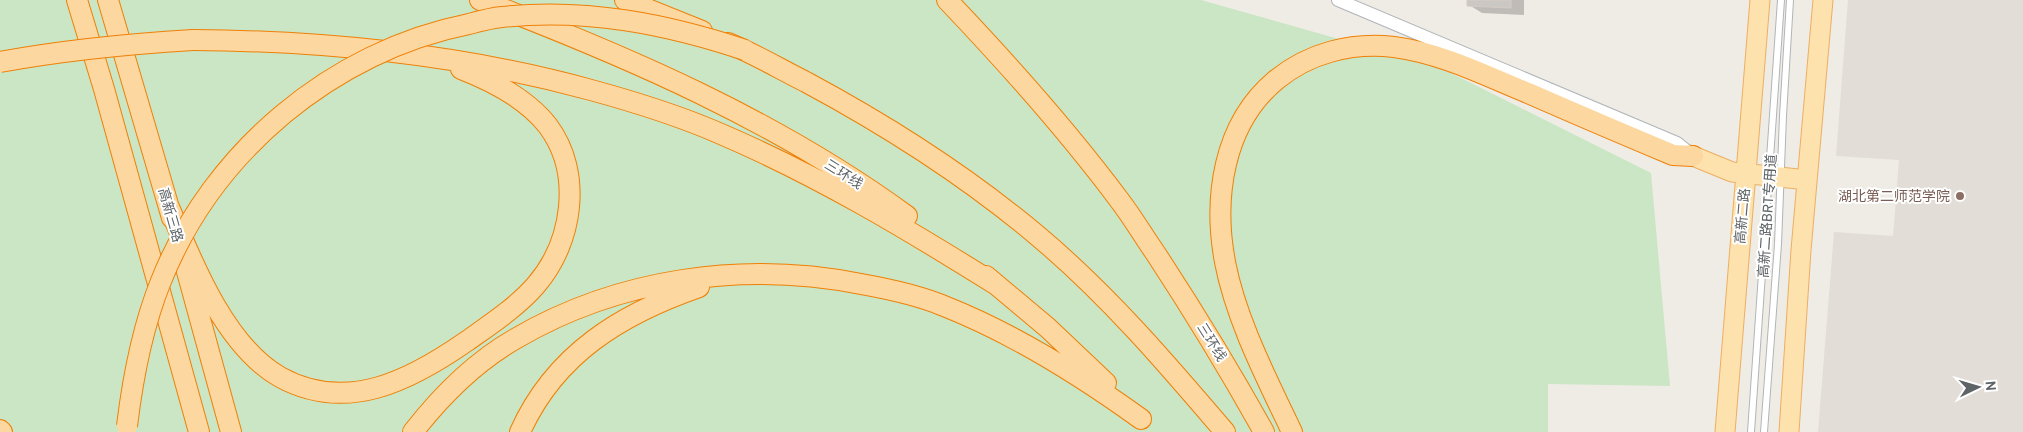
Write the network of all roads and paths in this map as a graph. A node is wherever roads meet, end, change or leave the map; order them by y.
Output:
1 (77, 0) edge
2 (108, 0) edge
3 (480, 0) edge
4 (625, 0) edge
5 (947, 0) edge
6 (1338, 0) edge
7 (1760, 0) edge
8 (1781, 0) edge
9 (1790, 0) edge
10 (1822, 0) edge
11 (746, 50) junction
12 (419, 54) junction
13 (0, 62) edge
14 (1692, 156) junction
15 (1745, 173) junction
16 (1775, 176) junction
17 (1807, 180) junction
18 (169, 207) junction
19 (736, 274) junction
20 (996, 284) junction
21 (1148, 426) edge
22 (128, 432) edge
23 (199, 432) edge
24 (231, 432) edge
25 (413, 432) edge
26 (520, 432) edge
27 (1224, 432) edge
28 (1264, 432) edge
29 (1292, 432) edge
30 (1725, 432) edge
31 (1751, 432) edge
32 (1764, 432) edge
33 (1789, 432) edge

1 - 23 highway
2 - 18 highway, 高新三路
3 - 20 highway, 三环线, bridge
4 - 11 highway, bridge
5 - 28 highway, 三环线
6 - 14 street
7 - 15 main road, 高新二路
8 - 16 lane, 高新二路BRT专用道
9 - 16 lane, 高新二路BRT专用道
10 - 17 main road
11 - 22 highway, bridge
11 - 27 highway
12 - 13 highway, bridge
12 - 18 highway
12 - 20 highway
14 - 15 main road
14 - 29 highway
15 - 16 main road
15 - 30 main road, 高新二路
16 - 17 main road
16 - 31 lane, 高新二路BRT专用道
16 - 32 lane, 高新二路BRT专用道
17 - 33 main road
18 - 24 highway, 高新三路
19 - 21 highway
19 - 25 highway
19 - 26 highway
20 - 21 highway, 三环线

